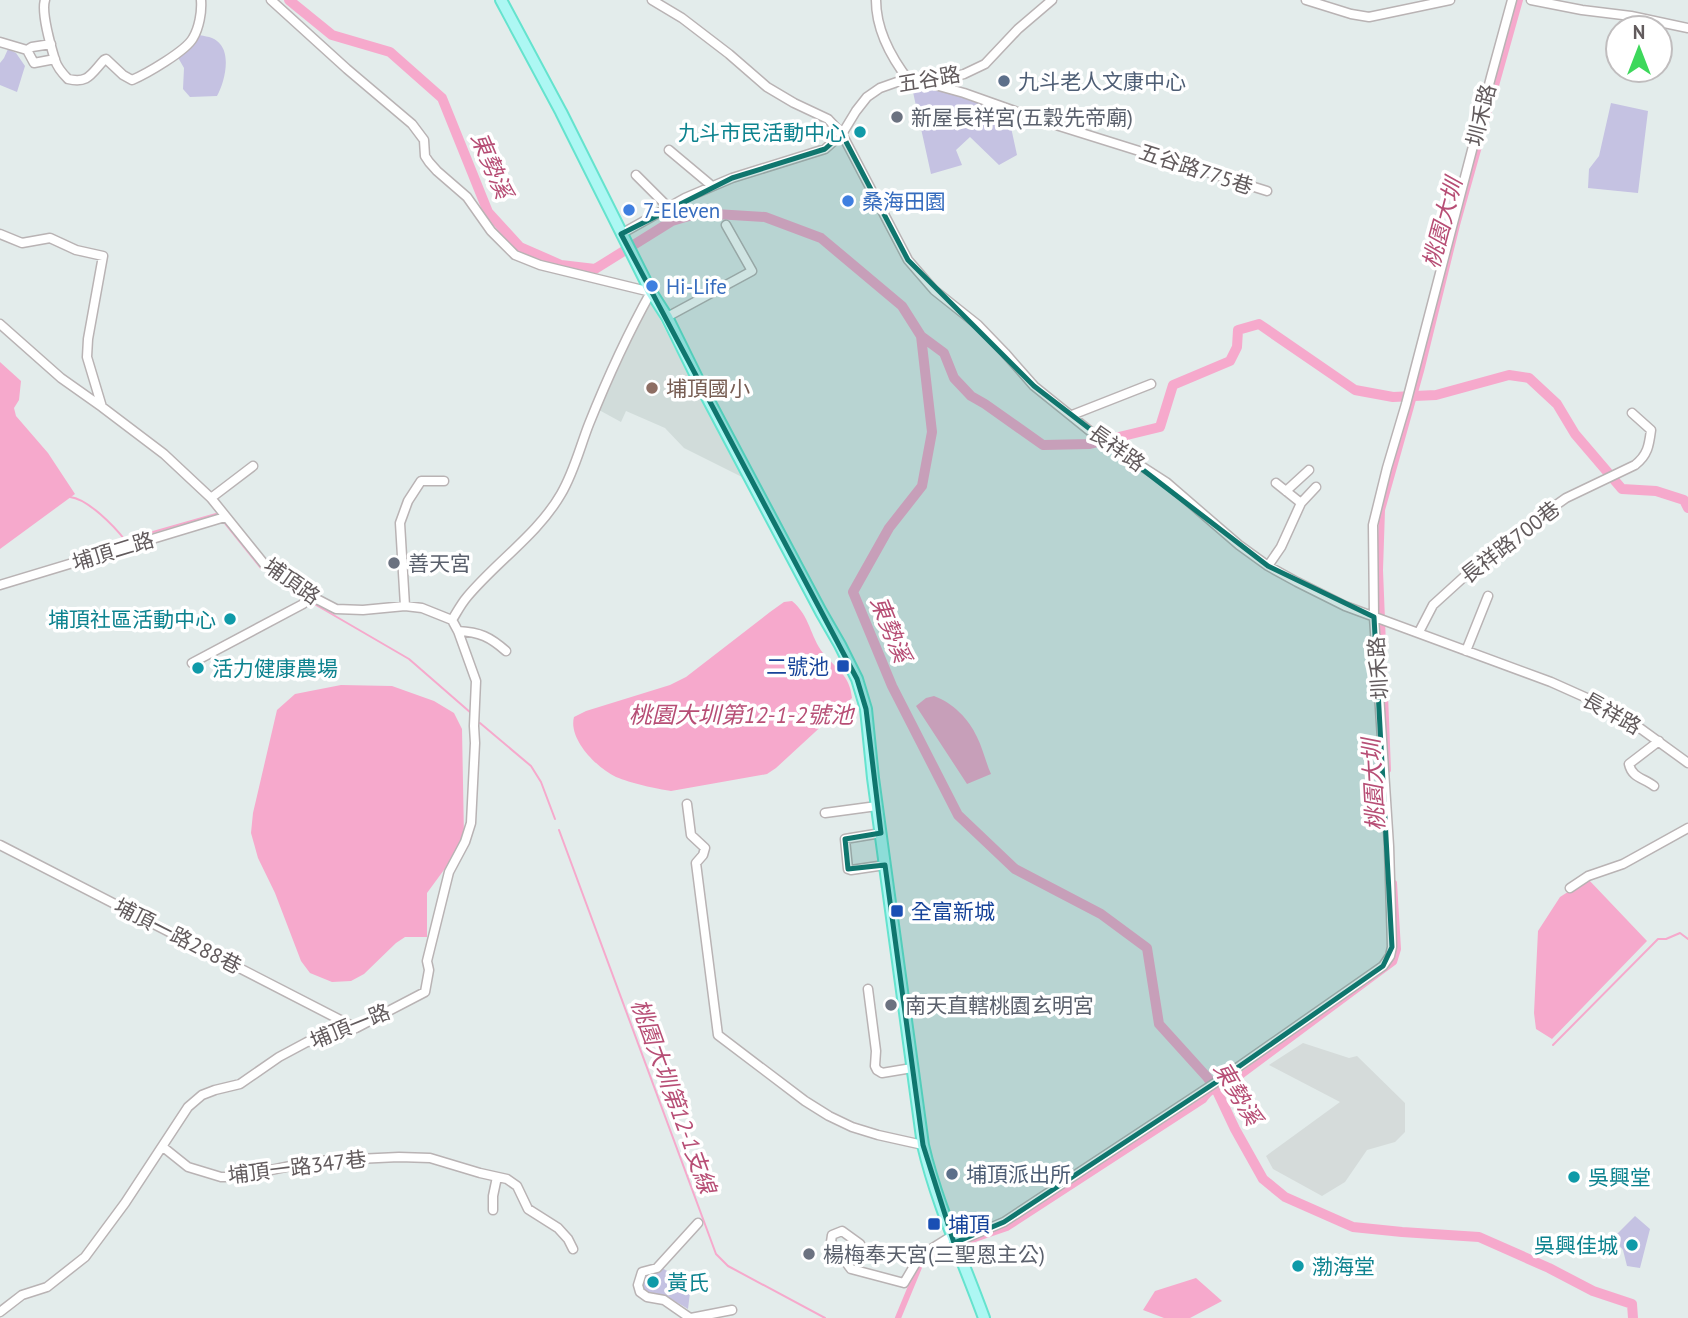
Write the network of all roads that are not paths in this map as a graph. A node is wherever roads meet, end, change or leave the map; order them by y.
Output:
1 (45, 0) edge
2 (201, 0) edge
3 (271, 0) edge
4 (501, 0) edge
5 (652, 0) edge
6 (876, 0) edge
7 (1052, 0) edge
8 (1306, 0) edge
9 (1450, 0) edge
10 (1512, 0) edge
11 (1531, 0) edge
12 (1580, 0) edge
13 (1582, 10) junction
14 (1688, 28) edge
15 (0, 42) edge
16 (51, 44) junction
17 (27, 50) junction
18 (55, 59) junction
19 (910, 82) junction
20 (925, 82) junction
21 (842, 134) junction
22 (669, 150) dead end
23 (636, 175) dead end
24 (712, 187) junction
25 (1267, 191) dead end
26 (668, 207) junction
27 (726, 225) dead end
28 (0, 234) edge
29 (622, 237) junction
30 (651, 292) junction
31 (667, 317) junction
32 (0, 324) edge
33 (1150, 384) dead end
34 (103, 407) junction
35 (1632, 413) dead end
36 (1072, 415) junction
37 (253, 466) dead end
38 (1309, 470) dead end
39 (444, 481) dead end
40 (1276, 483) dead end
41 (1316, 487) dead end
42 (1286, 491) junction
43 (211, 498) junction
44 (1301, 503) junction
45 (225, 517) junction
46 (1268, 566) junction
47 (0, 585) edge
48 (309, 595) junction
49 (1488, 596) dead end
50 (405, 606) junction
51 (1379, 619) junction
52 (452, 620) junction
53 (458, 631) junction
54 (1419, 632) junction
55 (506, 651) dead end
56 (1466, 651) junction
57 (192, 663) dead end
58 (1659, 741) junction
59 (1688, 763) edge
60 (1654, 786) dead end
61 (687, 804) dead end
62 (877, 806) junction
63 (825, 813) dead end
64 (1688, 828) edge
65 (881, 833) junction
66 (0, 845) edge
67 (885, 864) junction
68 (1570, 888) dead end
69 (868, 989) dead end
70 (356, 1027) junction
71 (912, 1068) junction
72 (923, 1145) junction
73 (163, 1147) junction
74 (497, 1177) junction
75 (493, 1210) dead end
76 (698, 1223) dead end
77 (954, 1242) junction
78 (860, 1244) dead end
79 (573, 1248) dead end
80 (732, 1310) dead end
81 (0, 1312) edge
82 (690, 1318) edge
83 (984, 1318) edge

1 - 16 street
2 - 18 street
3 - 30 street
4 - 29 main road
5 - 21 street, 長祥路
6 - 19 street
7 - 20 street, 五谷路
8 - 9 street
10 - 51 street, 圳禾路
11 - 13 street
12 - 13 street
13 - 14 street
15 - 17 street
16 - 17 street
16 - 18 street
17 - 18 street
19 - 20 street, 五谷路
19 - 21 street, 五谷路
20 - 25 street, 五谷路775巷
21 - 24 street
21 - 36 street, 長祥路
22 - 24 street
23 - 26 street
24 - 26 street
26 - 29 street
27 - 31 street
28 - 34 street
29 - 30 main road
30 - 31 main road
30 - 52 street
31 - 62 main road
32 - 34 street, 埔頂路
33 - 36 street
34 - 43 street, 埔頂路
35 - 54 street, 長祥路700巷
36 - 46 street, 長祥路
37 - 43 street
38 - 42 street
39 - 50 street
40 - 42 street
41 - 44 street
42 - 44 street
43 - 45 street, 埔頂路
44 - 46 street
45 - 47 street, 埔頂二路
45 - 48 street, 埔頂路
46 - 51 street, 長祥路
48 - 50 street, 埔頂路
48 - 57 street
49 - 56 street
50 - 52 street, 埔頂路
51 - 54 street, 長祥路
51 - 77 street, 圳禾路
52 - 53 street, 埔頂一路
53 - 55 street
53 - 70 street, 埔頂一路
54 - 56 street, 長祥路
56 - 58 street, 長祥路
58 - 59 street, 長祥路
58 - 60 street
61 - 72 street
62 - 63 street
62 - 65 main road
64 - 68 street
65 - 67 main road
65 - 67 street
66 - 70 street, 埔頂一路288巷
67 - 71 main road
69 - 71 street
70 - 73 street, 埔頂一路
71 - 72 main road
72 - 77 main road
73 - 74 street, 埔頂一路347巷
73 - 81 street, 埔頂一路
74 - 75 street
74 - 79 street, 埔頂一路347巷
76 - 82 street
77 - 78 street, 圳禾路
77 - 83 main road
80 - 82 street

